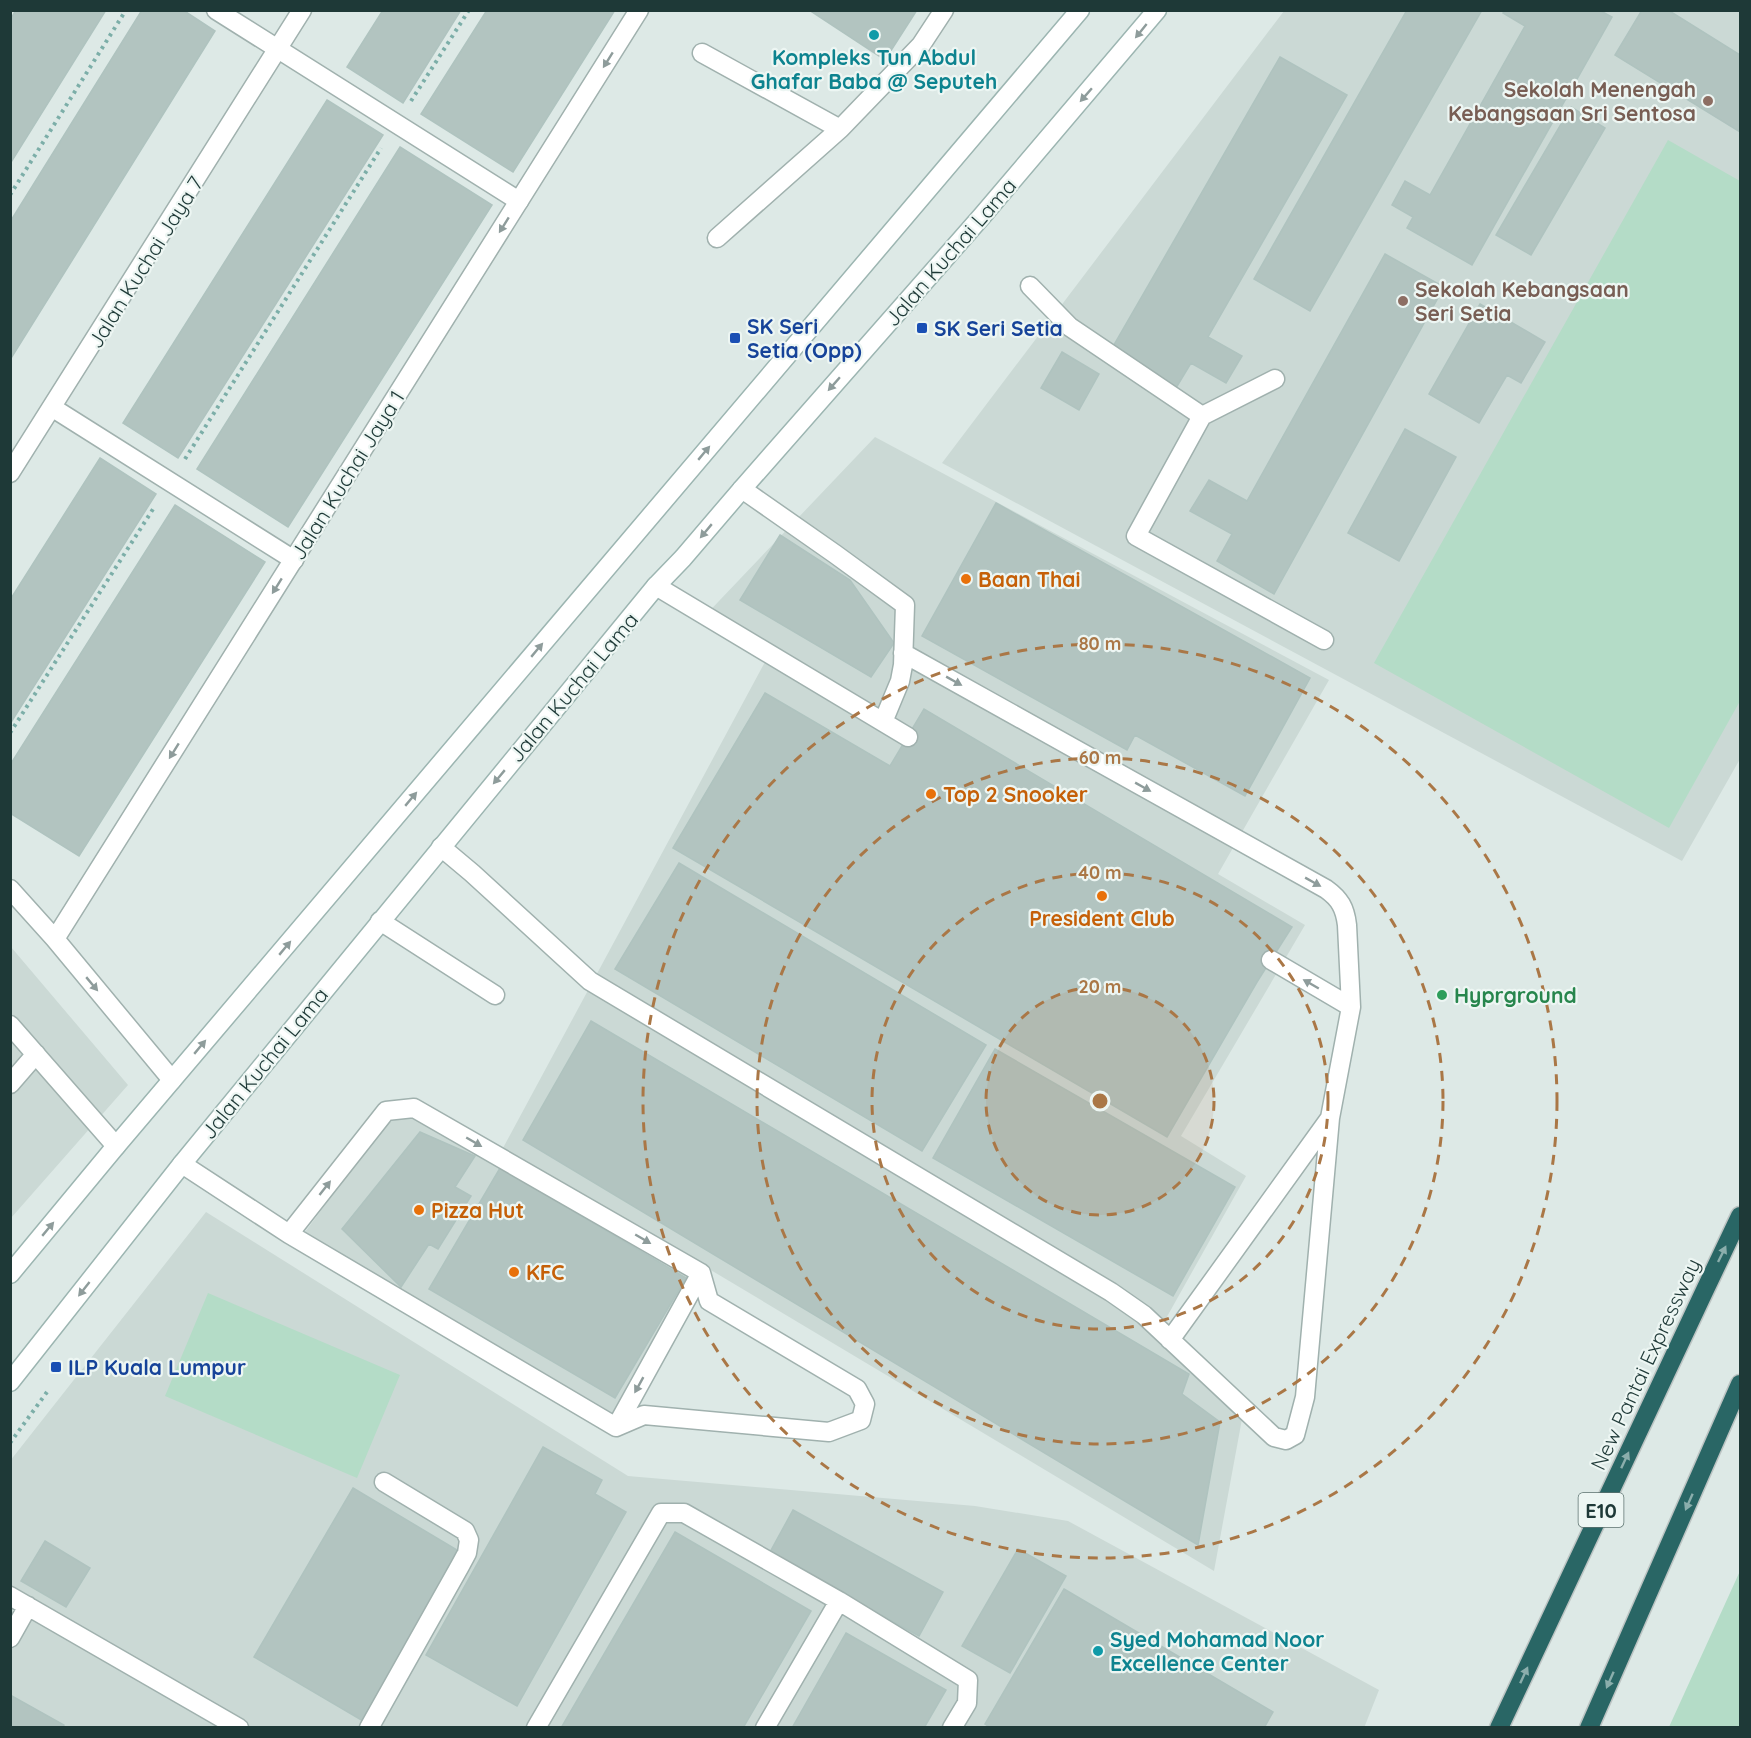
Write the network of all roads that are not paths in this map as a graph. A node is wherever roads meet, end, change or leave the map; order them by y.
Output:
1 (216, 10) edge
2 (302, 10) edge
3 (639, 10) edge
4 (944, 10) edge
5 (1080, 10) edge
6 (1157, 10) edge
7 (278, 49) junction
8 (702, 53) dead end
9 (840, 129) junction
10 (519, 201) junction
11 (717, 238) dead end
12 (1030, 286) dead end
13 (1275, 379) dead end
14 (53, 408) junction
15 (1202, 416) junction
16 (10, 474) edge
17 (742, 489) junction
18 (294, 560) junction
19 (656, 586) junction
20 (1324, 640) dead end
21 (903, 653) junction
22 (883, 722) junction
23 (908, 737) dead end
24 (441, 847) junction
25 (10, 889) edge
26 (380, 921) junction
27 (55, 939) junction
28 (1271, 960) dead end
29 (495, 995) dead end
30 (1351, 1007) junction
31 (10, 1025) edge
32 (36, 1054) junction
33 (172, 1080) junction
34 (10, 1084) edge
35 (1330, 1118) junction
36 (116, 1146) junction
37 (182, 1164) junction
38 (1740, 1216) edge
39 (289, 1234) junction
40 (701, 1273) junction
41 (10, 1274) edge
42 (1170, 1340) junction
43 (10, 1382) edge
44 (1740, 1384) edge
45 (615, 1427) junction
46 (384, 1482) dead end
47 (10, 1596) edge
48 (839, 1601) junction
49 (28, 1606) junction
50 (10, 1638) edge
51 (239, 1728) edge
52 (369, 1728) edge
53 (536, 1728) edge
54 (765, 1728) edge
55 (952, 1728) edge
56 (1499, 1728) edge
57 (1589, 1728) edge

1 - 7 main road
2 - 7 main road, Jalan Kuchai Jaya 7
3 -> 10 main road, Jalan Kuchai Jaya 1
4 - 9 main road
33 -> 5 main road
6 -> 17 main road, Jalan Kuchai Lama
7 - 10 main road
7 - 14 main road, Jalan Kuchai Jaya 7
8 - 9 main road
9 - 11 main road
10 -> 18 main road, Jalan Kuchai Jaya 1
12 - 15 main road
13 - 15 main road
14 - 16 main road, Jalan Kuchai Jaya 7
14 - 18 main road
15 - 20 main road
17 -> 19 main road, Jalan Kuchai Lama
17 - 21 main road
18 -> 27 main road, Jalan Kuchai Jaya 1
19 - 22 main road
19 -> 24 main road, Jalan Kuchai Lama
21 - 22 main road
21 -> 30 main road
22 - 23 main road
24 - 26 main road, Jalan Kuchai Lama
24 - 42 main road
25 - 27 main road
26 - 29 main road
26 - 37 main road, Jalan Kuchai Lama
27 -> 33 main road
30 -> 28 main road
30 - 35 main road
31 - 32 main road
32 - 34 main road
32 - 36 main road
33 - 36 main road
35 - 42 main road
35 - 42 main road
41 -> 36 main road
37 - 39 main road
37 -> 43 main road, Jalan Kuchai Lama
56 -> 38 highway, New Pantai Expressway / E10
39 -> 40 main road
39 - 45 main road
40 -> 45 main road
40 - 45 main road
44 -> 57 highway
46 - 52 main road
47 - 49 main road
48 - 53 main road
48 - 54 main road
48 - 55 main road
49 - 50 main road
49 - 51 main road

